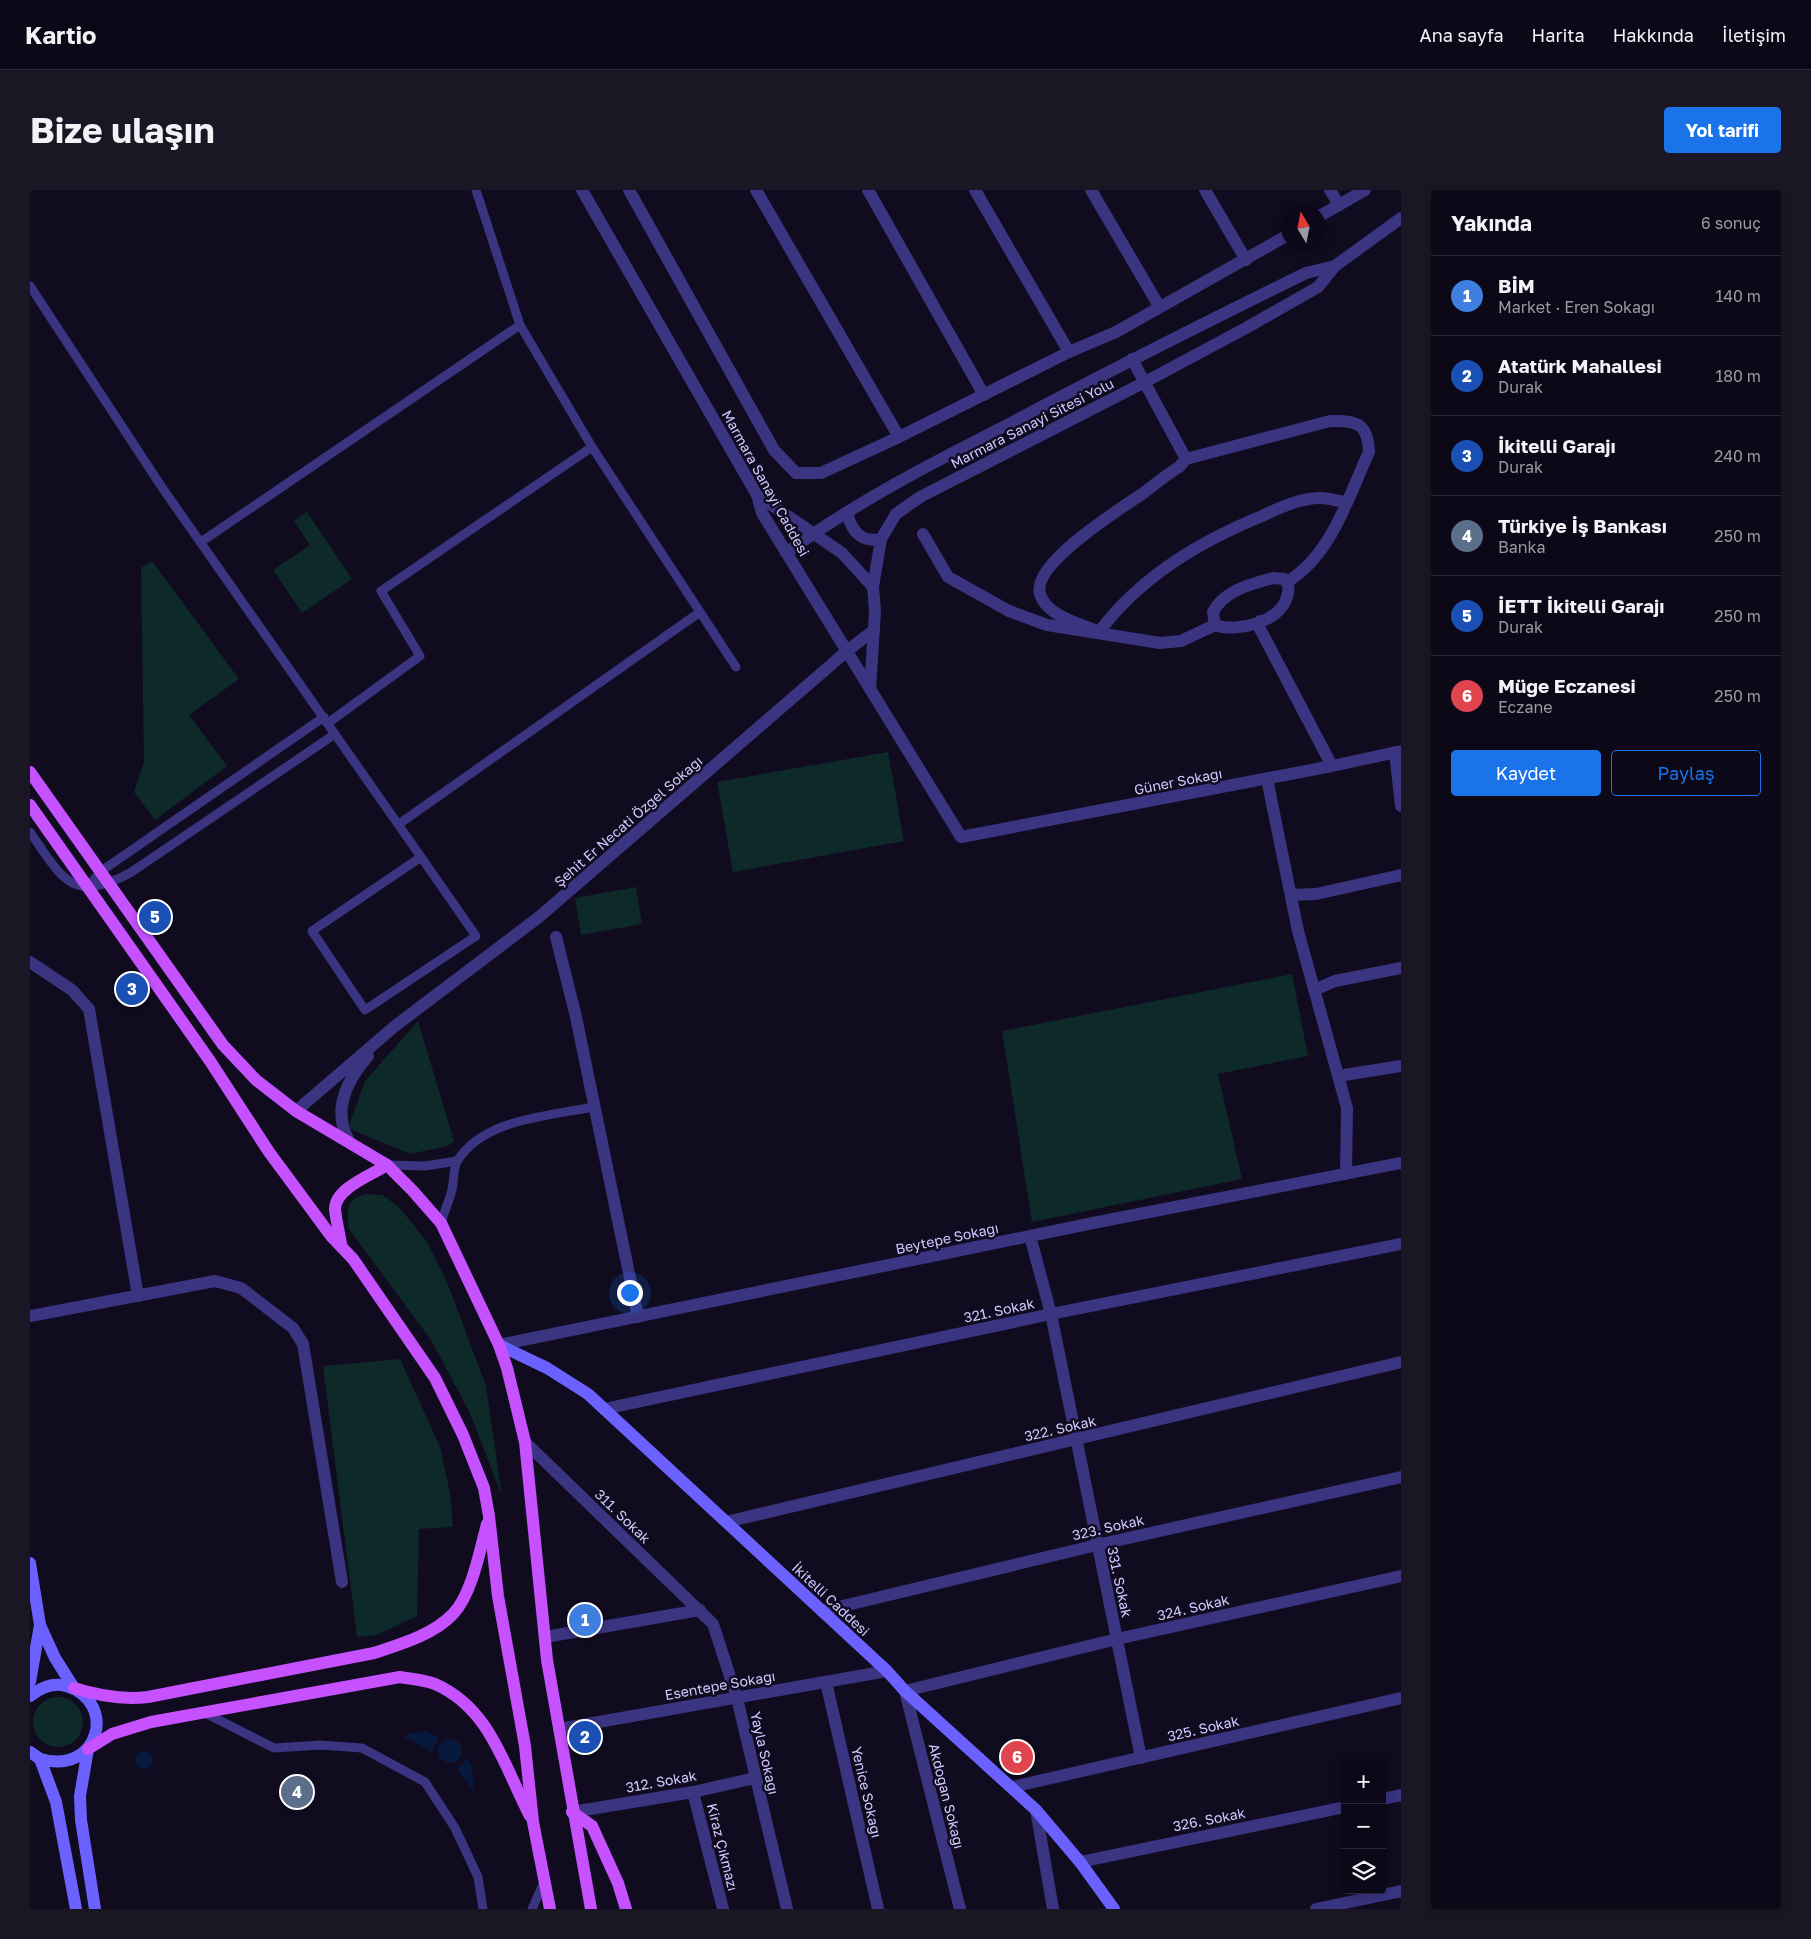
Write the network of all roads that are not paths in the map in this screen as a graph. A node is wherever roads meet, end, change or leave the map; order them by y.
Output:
1 (476, 190) edge
2 (582, 190) edge
3 (629, 190) edge
4 (756, 190) edge
5 (868, 190) edge
6 (974, 190) edge
7 (1091, 190) edge
8 (1205, 190) edge
9 (1330, 190) edge
10 (1364, 190) edge
11 (1339, 205) junction
12 (1326, 212) edge
13 (1401, 218) edge
14 (1281, 239) edge
15 (1246, 260) junction
16 (1335, 266) junction
17 (30, 286) edge
18 (1159, 306) junction
19 (520, 325) junction
20 (1069, 352) junction
21 (1132, 359) junction
22 (1145, 382) junction
23 (984, 395) junction
24 (900, 437) junction
25 (592, 446) junction
26 (1186, 458) junction
27 (757, 495) junction
28 (1346, 502) junction
29 (847, 512) junction
30 (812, 534) junction
31 (923, 534) dead end
32 (881, 539) junction
33 (201, 542) junction
34 (786, 553) junction
35 (1287, 582) junction
36 (873, 587) junction
37 (700, 612) junction
38 (1260, 621) junction
39 (1215, 625) junction
40 (874, 630) junction
41 (1099, 632) junction
42 (847, 651) junction
43 (736, 667) dead end
44 (870, 689) junction
45 (326, 720) junction
46 (336, 734) junction
47 (1398, 752) edge
48 (1332, 766) junction
49 (30, 772) edge
50 (1267, 779) junction
51 (30, 805) edge
52 (1401, 806) edge
53 (399, 824) junction
54 (30, 832) edge
55 (961, 837) joint
56 (421, 857) junction
57 (100, 872) junction
58 (1401, 875) edge
59 (108, 884) junction
60 (86, 888) junction
61 (1291, 896) junction
62 (556, 937) dead end
63 (30, 962) edge
64 (1401, 968) edge
65 (1314, 990) junction
66 (395, 1026) junction
67 (1401, 1066) edge
68 (1338, 1076) junction
69 (593, 1107) junction
70 (296, 1111) junction
71 (348, 1139) junction
72 (457, 1161) junction
73 (1401, 1163) edge
74 (387, 1165) junction
75 (1346, 1174) junction
76 (441, 1223) junction
77 (1030, 1236) junction
78 (341, 1244) junction
79 (1401, 1244) edge
80 (138, 1296) junction
81 (1051, 1314) junction
82 (30, 1316) edge
83 (638, 1317) junction
84 (499, 1345) junction
85 (1401, 1362) edge
86 (604, 1409) junction
87 (1076, 1440) junction
88 (525, 1442) junction
89 (1401, 1477) edge
90 (489, 1516) junction
91 (726, 1522) junction
92 (1097, 1545) junction
93 (30, 1564) edge
94 (1401, 1576) edge
95 (342, 1582) dead end
96 (700, 1610) junction
97 (822, 1611) junction
98 (40, 1625) junction
99 (545, 1637) junction
100 (1117, 1639) junction
101 (887, 1671) junction
102 (30, 1682) edge
103 (826, 1682) junction
104 (74, 1688) junction
105 (905, 1691) junction
106 (30, 1696) edge
107 (737, 1698) junction
108 (1401, 1698) edge
109 (205, 1713) junction
110 (559, 1728) junction
111 (88, 1749) junction
112 (35, 1756) edge
113 (1141, 1758) junction
114 (755, 1778) junction
115 (1012, 1787) junction
116 (693, 1792) junction
117 (1401, 1795) edge
118 (1386, 1798) edge
119 (1341, 1808) edge
120 (1036, 1810) junction
121 (572, 1812) junction
122 (534, 1822) junction
123 (1080, 1862) junction
124 (545, 1880) junction
125 (1401, 1891) edge
126 (76, 1909) edge
127 (95, 1909) edge
128 (483, 1909) edge
129 (532, 1909) edge
130 (545, 1909) edge
131 (550, 1909) edge
132 (591, 1909) edge
133 (626, 1909) edge
134 (723, 1909) edge
135 (787, 1909) edge
136 (878, 1909) edge
137 (960, 1909) edge
138 (1053, 1909) edge
139 (1114, 1909) edge
140 (1316, 1909) edge

1 - 19 lane
2 - 27 street, Marmara Sanayi Caddesi
3 - 24 street
4 - 24 street
5 - 23 street
6 - 20 street
7 - 18 street
8 - 15 street
9 - 11 street
10 - 11 street
11 - 12 street
13 - 16 street, Marmara Sanayi Sitesi Yolu
14 - 15 street
15 - 18 street
16 - 21 street, Marmara Sanayi Sitesi Yolu
16 - 22 street, Marmara Sanayi Sitesi Yolu
17 - 33 lane
18 - 20 street
19 - 25 lane
19 - 33 lane
20 - 23 street
21 - 22 street
21 - 29 street, Marmara Sanayi Sitesi Yolu
22 - 26 street
22 - 32 street, Marmara Sanayi Sitesi Yolu
23 - 24 street
25 - 37 lane
25 - 45 lane
26 - 28 street
26 - 41 street
27 - 30 street
27 - 34 street, Marmara Sanayi Caddesi
28 - 35 street
28 - 41 street
29 - 30 street, Marmara Sanayi Sitesi Yolu
29 - 32 street
30 - 34 street, Marmara Sanayi Sitesi Yolu
30 - 36 street
31 - 41 street
32 - 36 street, Marmara Sanayi Sitesi Yolu
33 - 45 lane
34 - 42 street, Marmara Sanayi Caddesi
35 - 38 street
35 - 39 street
36 - 40 street, Marmara Sanayi Sitesi Yolu
37 - 43 lane
37 - 53 lane
38 - 39 street
38 - 48 street
39 - 41 street
40 - 42 street, Şehit Er Necati Özgel Sokağı
40 - 44 street, Marmara Sanayi Sitesi Yolu
42 - 44 street, Marmara Sanayi Caddesi
42 - 66 street, Şehit Er Necati Özgel Sokağı
44 - 55 street, Marmara Sanayi Caddesi
45 - 46 lane
45 - 57 lane
46 - 53 lane
46 - 59 lane
47 - 48 street, Güner Sokağı
47 - 52 street
48 - 50 street, Güner Sokağı
49 - 57 main road
50 - 55 street, Güner Sokağı
50 - 61 street
51 - 60 main road
53 - 56 lane
54 - 60 lane
56 - 56 lane
57 - 59 main road
57 - 60 lane
58 - 61 street
59 - 60 lane
59 - 70 main road
60 - 78 main road
61 - 65 street
62 - 69 street
63 - 80 street
64 - 65 street
65 - 68 street
66 - 70 street
66 - 71 street
67 - 68 street
68 - 75 street
69 - 72 lane
69 - 83 street
70 - 71 main road
71 - 74 main road
72 - 74 lane
72 - 76 lane
73 - 75 street, Beytepe Sokağı
74 - 76 main road
74 - 78 main road
75 - 77 street, Beytepe Sokağı
76 - 84 main road
77 - 81 street, 331. Sokak
77 - 83 street, Beytepe Sokağı
78 - 90 main road
79 - 81 street, 321. Sokak
80 - 82 street
80 - 95 street
81 - 86 street, 321. Sokak
81 - 87 street, 331. Sokak
83 - 84 street, Beytepe Sokağı
84 - 86 street, İkitelli Caddesi
84 - 88 main road
85 - 87 street, 322. Sokak
86 - 91 street, İkitelli Caddesi
87 - 91 street, 322. Sokak
87 - 92 street, 331. Sokak
88 - 96 street, 311. Sokak
88 - 99 main road
89 - 92 street, 323. Sokak
90 - 104 main road
90 - 122 main road
91 - 97 street, İkitelli Caddesi
92 - 97 street, 323. Sokak
92 - 100 street, 331. Sokak
93 - 98 street
94 - 100 street, 324. Sokak
96 - 99 street
96 - 107 street, Yayla Sokağı
97 - 101 street, İkitelli Caddesi
98 - 102 street
98 - 104 street
99 - 110 main road
100 - 105 street, 324. Sokak
100 - 113 street, 331. Sokak
101 - 103 street, Esentepe Sokağı
101 - 105 street, İkitelli Caddesi
103 - 107 street, Esentepe Sokağı
103 - 136 street, Yenice Sokağı
104 - 106 street
104 - 111 street
105 - 115 street, İkitelli Caddesi
105 - 137 street, Akdoğan Sokağı
107 - 110 street, Esentepe Sokağı
107 - 114 street, Yayla Sokağı
108 - 113 street, 325. Sokak
109 - 111 main road
109 - 122 main road
109 - 128 lane
110 - 121 main road
111 - 112 street
111 - 127 street
112 - 126 street
113 - 115 street, 325. Sokak
114 - 116 street, 312. Sokak
114 - 135 street, Yayla Sokağı
115 - 120 street, İkitelli Caddesi
116 - 121 street, 312. Sokak
116 - 134 street, Kiraz Çıkmazı
117 - 118 street
119 - 123 street, 326. Sokak
120 - 123 street, İkitelli Caddesi
120 - 138 street
121 - 132 main road
121 - 133 main road
122 - 124 main road
123 - 139 street, İkitelli Caddesi
124 - 129 lane
124 - 130 main road
124 - 131 main road
125 - 140 street

